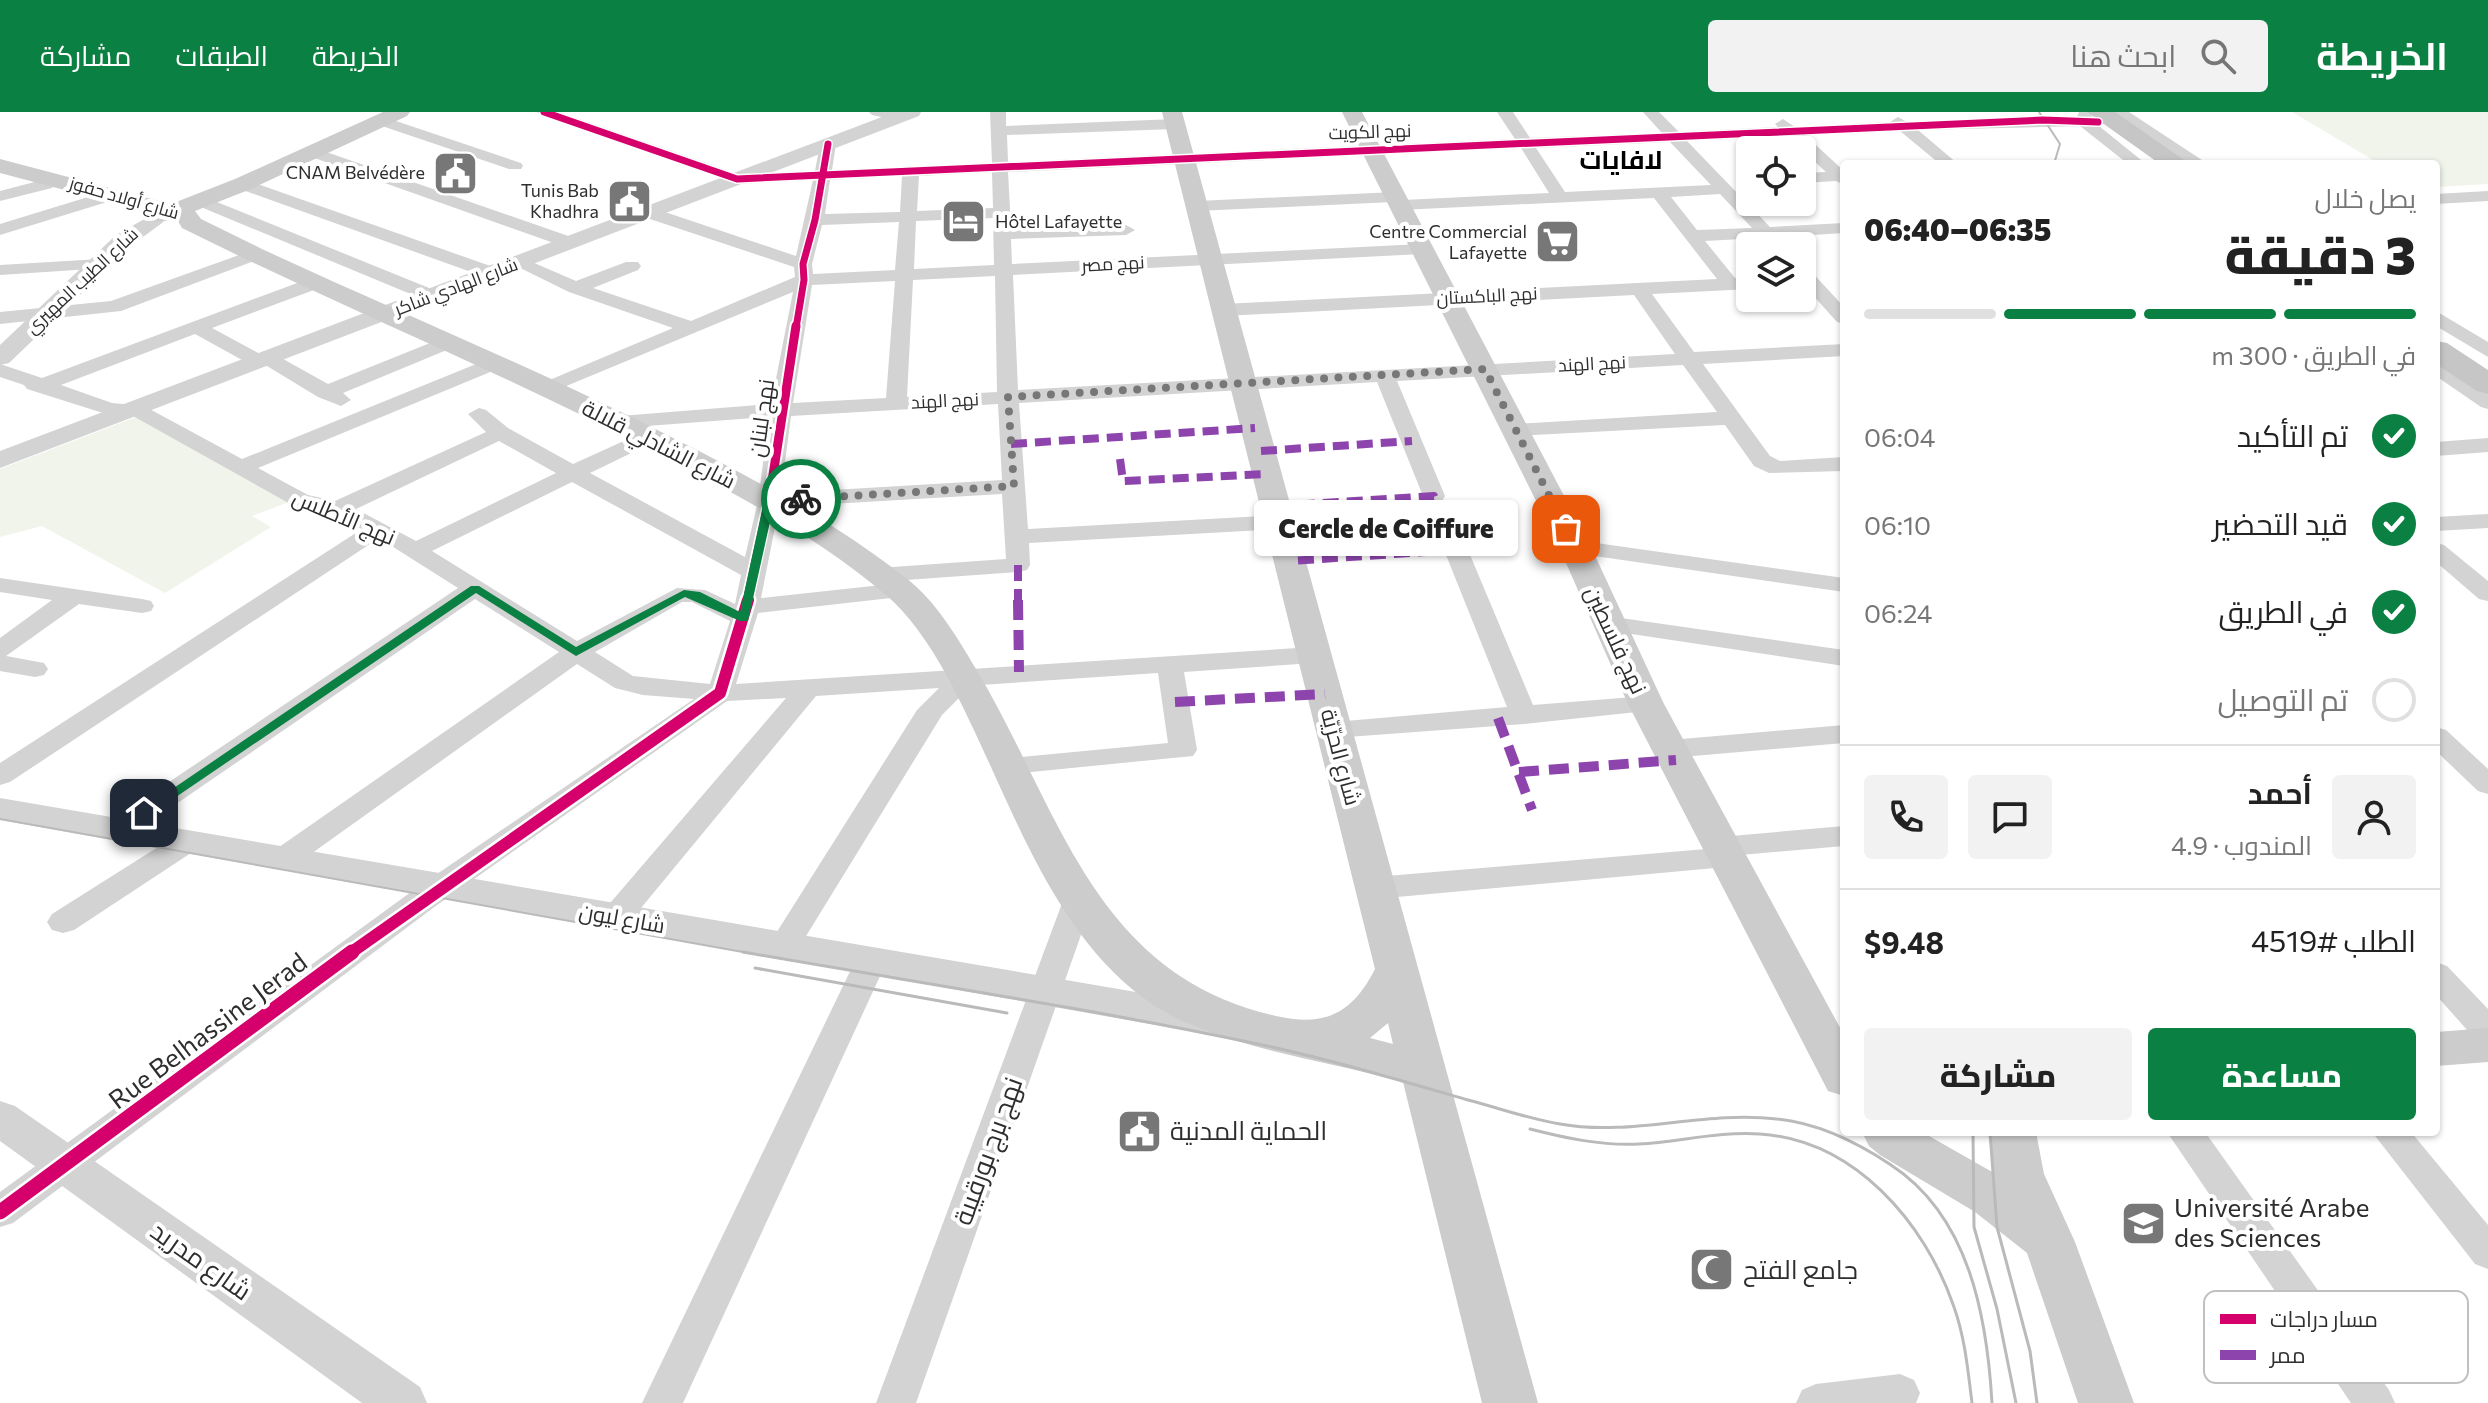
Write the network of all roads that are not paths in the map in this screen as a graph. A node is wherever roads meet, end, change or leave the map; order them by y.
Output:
1 (544, 112) edge
2 (877, 112) edge
3 (1352, 112) edge
4 (1505, 112) edge
5 (1651, 112) edge
6 (1771, 112) edge
7 (1886, 112) edge
8 (906, 114) edge
9 (2092, 115) edge
10 (391, 117) edge
11 (1174, 118) edge
12 (998, 122) edge
13 (1903, 126) junction
14 (1790, 131) junction
15 (1673, 136) junction
16 (1526, 143) junction
17 (828, 144) junction
18 (1373, 150) junction
19 (312, 152) junction
20 (1184, 157) junction
21 (1945, 160) edge
22 (2134, 160) edge
23 (2154, 160) edge
24 (2170, 160) edge
25 (2191, 160) edge
26 (1000, 165) junction
27 (515, 166) dead end
28 (0, 169) edge
29 (911, 169) junction
30 (824, 173) junction
31 (1840, 174) edge
32 (1840, 177) edge
33 (1816, 178) edge
34 (737, 179) junction
35 (251, 180) junction
36 (46, 184) junction
37 (1726, 184) junction
38 (1659, 193) junction
39 (104, 195) junction
40 (0, 196) edge
41 (2488, 196) edge
42 (1561, 198) junction
43 (2440, 199) edge
44 (1398, 201) junction
45 (1197, 206) junction
46 (180, 213) junction
47 (650, 213) junction
48 (1001, 213) junction
49 (907, 217) junction
50 (815, 220) junction
51 (1840, 228) edge
52 (0, 230) edge
53 (1126, 230) dead end
54 (1766, 232) joint
55 (1002, 234) junction
56 (1736, 234) edge
57 (1692, 236) junction
58 (571, 243) junction
59 (1422, 249) junction
60 (253, 255) junction
61 (1211, 259) junction
62 (519, 263) junction
63 (100, 264) junction
64 (632, 266) dead end
65 (1003, 269) junction
66 (0, 270) edge
67 (804, 272) junction
68 (492, 273) junction
69 (903, 274) junction
70 (1736, 280) edge
71 (315, 283) junction
72 (1736, 284) edge
73 (576, 288) junction
74 (1639, 289) junction
75 (1816, 289) edge
76 (432, 296) junction
77 (1448, 298) junction
78 (1224, 310) junction
79 (1840, 311) edge
80 (46, 313) junction
81 (385, 314) junction
82 (0, 318) edge
83 (2440, 320) edge
84 (198, 328) junction
85 (693, 328) junction
86 (2440, 339) edge
87 (447, 343) junction
88 (1840, 350) edge
89 (2488, 351) edge
90 (2440, 353) edge
91 (0, 358) edge
92 (1687, 359) junction
93 (264, 361) junction
94 (493, 364) junction
95 (1485, 369) junction
96 (0, 370) edge
97 (2440, 370) edge
98 (2488, 370) edge
99 (1385, 376) junction
100 (0, 384) edge
101 (1243, 384) junction
102 (2488, 384) edge
103 (42, 385) junction
104 (547, 388) junction
105 (325, 393) junction
106 (1008, 397) junction
107 (88, 402) junction
108 (896, 403) junction
109 (2488, 403) edge
110 (137, 410) junction
111 (781, 410) junction
112 (368, 414) junction
113 (479, 414) dead end
114 (1729, 418) junction
115 (634, 429) junction
116 (1516, 430) junction
117 (500, 433) junction
118 (59, 438) junction
119 (2488, 445) edge
120 (2440, 449) edge
121 (0, 460) edge
122 (1840, 464) edge
123 (243, 466) junction
124 (570, 472) junction
125 (1014, 486) junction
126 (1434, 496) dead end
127 (769, 501) junction
128 (337, 509) junction
129 (2488, 521) edge
130 (1279, 522) junction
131 (2440, 524) edge
132 (379, 528) junction
133 (1017, 537) junction
134 (1575, 547) junction
135 (416, 550) junction
136 (1456, 550) dead end
137 (2440, 553) edge
138 (754, 572) junction
139 (889, 583) junction
140 (1840, 584) edge
141 (0, 585) edge
142 (475, 588) junction
143 (2488, 594) edge
144 (74, 596) junction
145 (142, 606) dead end
146 (745, 613) junction
147 (1607, 624) junction
148 (0, 650) edge
149 (576, 652) junction
150 (1314, 655) junction
151 (1840, 657) edge
152 (0, 663) edge
153 (1170, 663) junction
154 (35, 669) dead end
155 (966, 680) junction
156 (808, 689) junction
157 (720, 693) junction
158 (1646, 704) junction
159 (1524, 716) junction
160 (1334, 730) junction
161 (1840, 734) edge
162 (2440, 740) edge
163 (1670, 749) junction
164 (1010, 765) junction
165 (0, 776) edge
166 (2488, 785) edge
167 (0, 809) edge
168 (118, 830) junction
169 (1840, 837) edge
170 (187, 842) junction
171 (1723, 852) junction
172 (283, 859) junction
173 (443, 886) junction
174 (1375, 888) junction
175 (1079, 898) junction
176 (616, 917) junction
177 (63, 922) dead end
178 (784, 946) junction
179 (871, 961) junction
180 (1396, 970) junction
181 (2440, 978) edge
182 (1047, 991) junction
183 (1244, 1026) junction
184 (2488, 1031) edge
185 (1290, 1036) junction
186 (2488, 1045) edge
187 (2440, 1049) edge
188 (1423, 1070) junction
189 (1840, 1071) edge
190 (0, 1118) edge
191 (1891, 1136) edge
192 (2013, 1136) edge
193 (2188, 1136) edge
194 (2393, 1136) edge
195 (65, 1165) junction
196 (0, 1212) edge
197 (2049, 1242) junction
198 (2488, 1253) edge
199 (2296, 1291) edge
200 (2361, 1383) edge
201 (1900, 1393) dead end
202 (402, 1403) edge
203 (662, 1403) edge
204 (896, 1403) edge
205 (1510, 1403) edge
206 (1816, 1403) edge
207 (2106, 1403) edge
208 (2375, 1403) edge

1 - 34 street
2 - 8 street
3 - 18 main road, نهج فلسطين
4 - 16 street
5 - 15 street
6 - 14 street
7 - 13 street
8 - 17 street, شارع الهادي شاكر
9 - 13 street, نهج الكويت
9 - 22 street
9 - 23 main road
9 - 24 main road
9 - 25 street
10 - 19 main road, شارع الطيب المهيري
10 - 27 street
11 - 12 street
11 - 20 main road, شارع الحرّيّة
12 - 26 street
13 - 14 street, نهج الكويت
13 - 21 street
14 - 15 street, نهج الكويت
14 - 31 street
15 - 16 street, نهج الكويت
15 - 37 street
16 - 18 street, نهج الكويت
16 - 42 street
17 - 30 street, نهج لبنان
17 - 34 street, شارع الهادي شاكر
18 - 20 street, نهج الكويت
18 - 44 main road, نهج فلسطين
19 - 35 main road, شارع الطيب المهيري
19 - 58 street
20 - 26 street, نهج الكويت
20 - 45 main road, شارع الحرّيّة
26 - 29 street, نهج الكويت
26 - 48 street
28 - 36 main road, شارع أولاد حفوز
28 - 39 main road, شارع أولاد حفوز
29 - 30 street, نهج الكويت
29 - 49 street
30 - 34 street, نهج الكويت
30 - 50 street, نهج لبنان
32 - 33 street
34 - 47 street, شارع الهادي شاكر
35 - 39 main road, شارع الطيب المهيري
35 - 46 main road, شارع الطيب المهيري
35 - 68 street
36 - 39 main road, شارع أولاد حفوز
36 - 40 street
37 - 38 street
37 - 54 street
38 - 42 street
38 - 57 street
39 - 46 main road, شارع أولاد حفوز
39 - 52 street
41 - 43 street
42 - 44 street
44 - 45 street
44 - 59 main road, نهج فلسطين
45 - 61 main road, شارع الحرّيّة
46 - 60 main road, شارع الشادلي قلالة
46 - 63 street, شارع الطيب المهيري
46 - 76 street
47 - 58 street, شارع الهادي شاكر
47 - 67 street
48 - 49 street
48 - 55 street
49 - 50 street
49 - 69 street
50 - 67 street, نهج لبنان
51 - 54 street
53 - 55 street
55 - 65 street
56 - 57 street
57 - 70 street
58 - 62 street, شارع الهادي شاكر
59 - 61 street, نهج مصر
59 - 77 main road, نهج فلسطين
60 - 71 main road, شارع الشادلي قلالة
60 - 80 street
61 - 65 street, نهج مصر
61 - 78 main road, شارع الحرّيّة
62 - 68 street, شارع الهادي شاكر
62 - 73 street
63 - 66 street
63 - 80 street, شارع الطيب المهيري
64 - 73 street
65 - 69 street, نهج مصر
65 - 106 street
67 - 69 street, نهج مصر
67 - 85 street
67 - 111 street, نهج لبنان
68 - 76 street, شارع الهادي شاكر
69 - 108 street
71 - 81 main road, شارع الشادلي قلالة
71 - 84 street
72 - 74 street, نهج الباكستان
73 - 85 street
74 - 77 street, نهج الباكستان
74 - 92 street
75 - 79 street
76 - 81 street, شارع الهادي شاكر
77 - 78 street, نهج الباكستان
77 - 95 main road, نهج فلسطين
78 - 101 main road, شارع الحرّيّة
80 - 82 street
80 - 91 street, شارع الطيب المهيري
81 - 87 main road, شارع الشادلي قلالة
81 - 93 street, شارع الهادي شاكر
83 - 89 street
84 - 93 street
84 - 103 street
85 - 104 street
86 - 98 main road
87 - 94 main road, شارع الشادلي قلالة
87 - 105 street
88 - 92 street, نهج الهند
90 - 102 main road
92 - 95 street, نهج الهند
92 - 114 street
93 - 105 street
93 - 110 street, شارع الهادي شاكر
94 - 104 main road, شارع الشادلي قلالة
94 - 112 street
95 - 99 street, نهج الهند
95 - 116 main road, نهج فلسطين
96 - 103 street, نهج الأطلس
97 - 109 street
99 - 101 street, نهج الهند
99 - 126 street
100 - 103 street
101 - 106 street, نهج الهند
101 - 130 main road, شارع الحرّيّة
103 - 107 street, نهج الأطلس
104 - 115 main road, شارع الشادلي قلالة
105 - 112 street
106 - 108 street, نهج الهند
106 - 125 street
107 - 110 street, نهج الأطلس
107 - 118 street
108 - 111 street, نهج الهند
110 - 118 street, شارع الهادي شاكر
110 - 123 street, نهج الأطلس
111 - 115 street, نهج الهند
111 - 127 street, نهج لبنان
112 - 123 street
113 - 117 street
114 - 116 street
114 - 122 street
115 - 124 street
115 - 127 main road, شارع الشادلي قلالة
116 - 134 main road, نهج فلسطين
117 - 124 street
117 - 128 street
118 - 121 street, شارع الهادي شاكر
119 - 120 street
123 - 128 street, نهج الأطلس
124 - 135 street
124 - 138 street
125 - 127 street
125 - 133 street
127 - 138 street, نهج لبنان
127 - 139 main road, شارع الشادلي قلالة
128 - 132 street, نهج الأطلس
129 - 131 street
130 - 133 street
130 - 150 main road, شارع الحرّيّة
132 - 135 street, نهج الأطلس
132 - 165 street
133 - 139 street
134 - 140 street
134 - 147 main road, نهج فلسطين
135 - 142 street, نهج الأطلس
136 - 159 street
137 - 143 street
138 - 146 street, نهج لبنان
139 - 146 street
139 - 155 main road, شارع الشادلي قلالة
141 - 144 street
142 - 149 street, نهج الأطلس
142 - 168 street
144 - 145 street
144 - 148 street
146 - 149 street
146 - 157 street, نهج لبنان
147 - 151 street
147 - 158 main road, نهج فلسطين
149 - 157 street, نهج الأطلس
149 - 172 street
150 - 153 street, نهج الأطلس
150 - 160 main road, شارع الحرّيّة
152 - 154 street
153 - 155 street, نهج الأطلس
153 - 164 street
155 - 156 street, نهج الأطلس
155 - 164 main road, شارع الشادلي قلالة
155 - 178 street
156 - 157 street, نهج الأطلس
156 - 176 street
157 - 173 street
158 - 159 street
158 - 163 main road, نهج فلسطين
159 - 160 street
160 - 174 main road, شارع الحرّيّة
161 - 163 street
162 - 166 street
163 - 171 main road, نهج فلسطين
164 - 175 main road, شارع الشادلي قلالة
167 - 168 street, شارع ليون
168 - 170 street, شارع ليون
169 - 171 street
170 - 172 street, شارع ليون
170 - 177 street
171 - 174 street
171 - 189 main road, نهج فلسطين
172 - 173 street, شارع ليون
173 - 176 street, شارع ليون
173 - 195 street, Rue Belhassine Jerad
174 - 180 main road, شارع الحرّيّة
175 - 182 street, نهج برج بورقيبة
175 - 183 main road, شارع الشادلي قلالة
176 - 178 street, شارع ليون
178 - 179 street, شارع ليون
179 - 182 street, شارع ليون
179 - 203 street
180 - 185 main road
180 - 188 main road, شارع الحرّيّة
181 - 184 street
182 - 183 street, شارع ليون
182 - 204 street, نهج برج بورقيبة
183 - 185 main road, شارع الشادلي قلالة
185 - 188 main road, شارع الشادلي قلالة
186 - 187 main road
188 - 205 main road, شارع الحرّيّة
190 - 195 street, شارع مدريد
191 - 197 main road
192 - 197 main road
193 - 199 street
194 - 198 street
195 - 196 street, Rue Belhassine Jerad
195 - 202 street, شارع مدريد
197 - 207 main road
200 - 208 street
201 - 206 street

